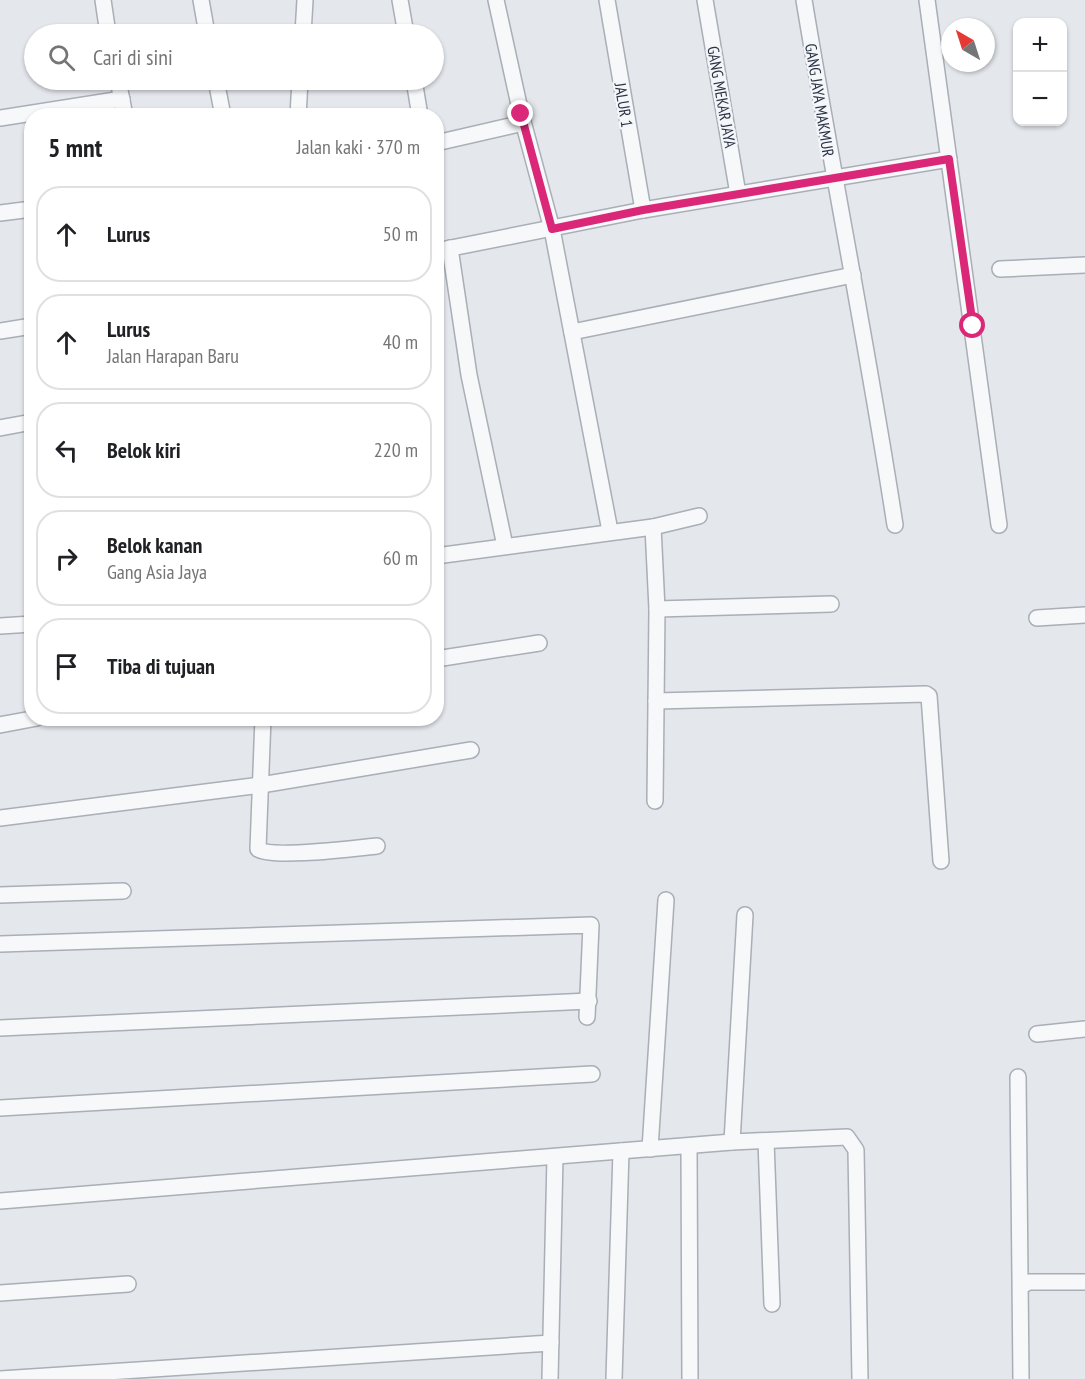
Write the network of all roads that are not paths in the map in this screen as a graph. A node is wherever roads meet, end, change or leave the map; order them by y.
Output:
1 (103, 0) edge
2 (201, 0) edge
3 (305, 0) edge
4 (400, 0) edge
5 (496, 0) edge
6 (607, 0) edge
7 (705, 0) edge
8 (804, 0) edge
9 (927, 0) edge
10 (107, 24) edge
11 (205, 24) edge
12 (304, 24) edge
13 (404, 24) edge
14 (120, 90) edge
15 (218, 90) edge
16 (299, 90) edge
17 (416, 90) edge
18 (122, 99) junction
19 (64, 108) edge
20 (124, 108) edge
21 (221, 108) edge
22 (298, 108) edge
23 (419, 108) edge
24 (24, 114) edge
25 (0, 118) edge
26 (524, 123) junction
27 (444, 141) edge
28 (949, 159) junction
29 (833, 180) junction
30 (738, 194) junction
31 (24, 210) edge
32 (643, 210) junction
33 (0, 213) edge
34 (552, 229) junction
35 (444, 250) edge
36 (444, 255) edge
37 (1085, 265) edge
38 (1000, 269) dead end
39 (853, 275) junction
40 (24, 327) edge
41 (0, 331) edge
42 (572, 332) junction
43 (24, 424) edge
44 (0, 428) edge
45 (699, 516) dead end
46 (895, 525) dead end
47 (999, 525) dead end
48 (653, 526) junction
49 (610, 531) junction
50 (505, 546) junction
51 (444, 555) edge
52 (831, 604) dead end
53 (657, 609) junction
54 (1085, 615) edge
55 (1037, 618) dead end
56 (24, 624) edge
57 (0, 626) edge
58 (539, 643) dead end
59 (444, 658) edge
60 (656, 701) junction
61 (24, 720) edge
62 (0, 725) edge
63 (263, 726) edge
64 (471, 750) dead end
65 (261, 785) junction
66 (655, 801) dead end
67 (0, 818) edge
68 (377, 846) dead end
69 (941, 861) dead end
70 (123, 891) dead end
71 (0, 895) edge
72 (666, 900) dead end
73 (745, 915) dead end
74 (0, 944) edge
75 (590, 1001) junction
76 (587, 1017) dead end
77 (0, 1028) edge
78 (1085, 1029) edge
79 (1037, 1034) dead end
80 (592, 1074) dead end
81 (1018, 1077) dead end
82 (0, 1108) edge
83 (766, 1142) junction
84 (732, 1143) junction
85 (689, 1147) junction
86 (650, 1149) junction
87 (621, 1151) junction
88 (555, 1157) junction
89 (0, 1201) edge
90 (1085, 1282) edge
91 (128, 1284) dead end
92 (1021, 1286) junction
93 (0, 1293) edge
94 (772, 1304) dead end
95 (551, 1343) junction
96 (0, 1379) edge
97 (550, 1379) edge
98 (614, 1379) edge
99 (690, 1379) edge
100 (860, 1379) edge
101 (1021, 1379) edge

1 - 10 street
2 - 11 street
3 - 12 street
4 - 13 street
5 - 26 street
6 - 32 street, JALUR 1
7 - 30 street, GANG MEKAR JAYA
8 - 29 street, GANG JAYA MAKMUR
9 - 28 street
14 - 18 street
15 - 21 street
16 - 22 street
17 - 23 street
18 - 19 street
18 - 20 street
24 - 25 street
26 - 27 street
26 - 34 street
28 - 29 street
28 - 47 street
29 - 30 street
29 - 39 street, GANG JAYA MAKMUR
30 - 32 street
31 - 33 street
32 - 34 street
34 - 35 street
34 - 42 street
36 - 50 street
37 - 38 street
39 - 42 street
39 - 46 street, GANG JAYA MAKMUR
40 - 41 street
42 - 49 street
43 - 44 street
45 - 48 street
48 - 49 street
48 - 53 street
49 - 50 street
50 - 51 street
52 - 53 street
53 - 60 street
54 - 55 street
56 - 57 street
58 - 59 street
60 - 66 street
60 - 69 street
61 - 62 street
63 - 65 street
64 - 65 street
65 - 67 street
65 - 68 street
70 - 71 street
72 - 86 street
73 - 84 street
74 - 75 street
75 - 76 street
75 - 77 street
78 - 79 street
80 - 82 street
81 - 92 street
83 - 84 street
83 - 94 street
83 - 100 street
84 - 85 street
85 - 86 street
85 - 99 street
86 - 87 street
87 - 88 street
87 - 98 street
88 - 89 street
88 - 95 street
90 - 92 street
91 - 93 street
92 - 101 street
95 - 96 street
95 - 97 street

